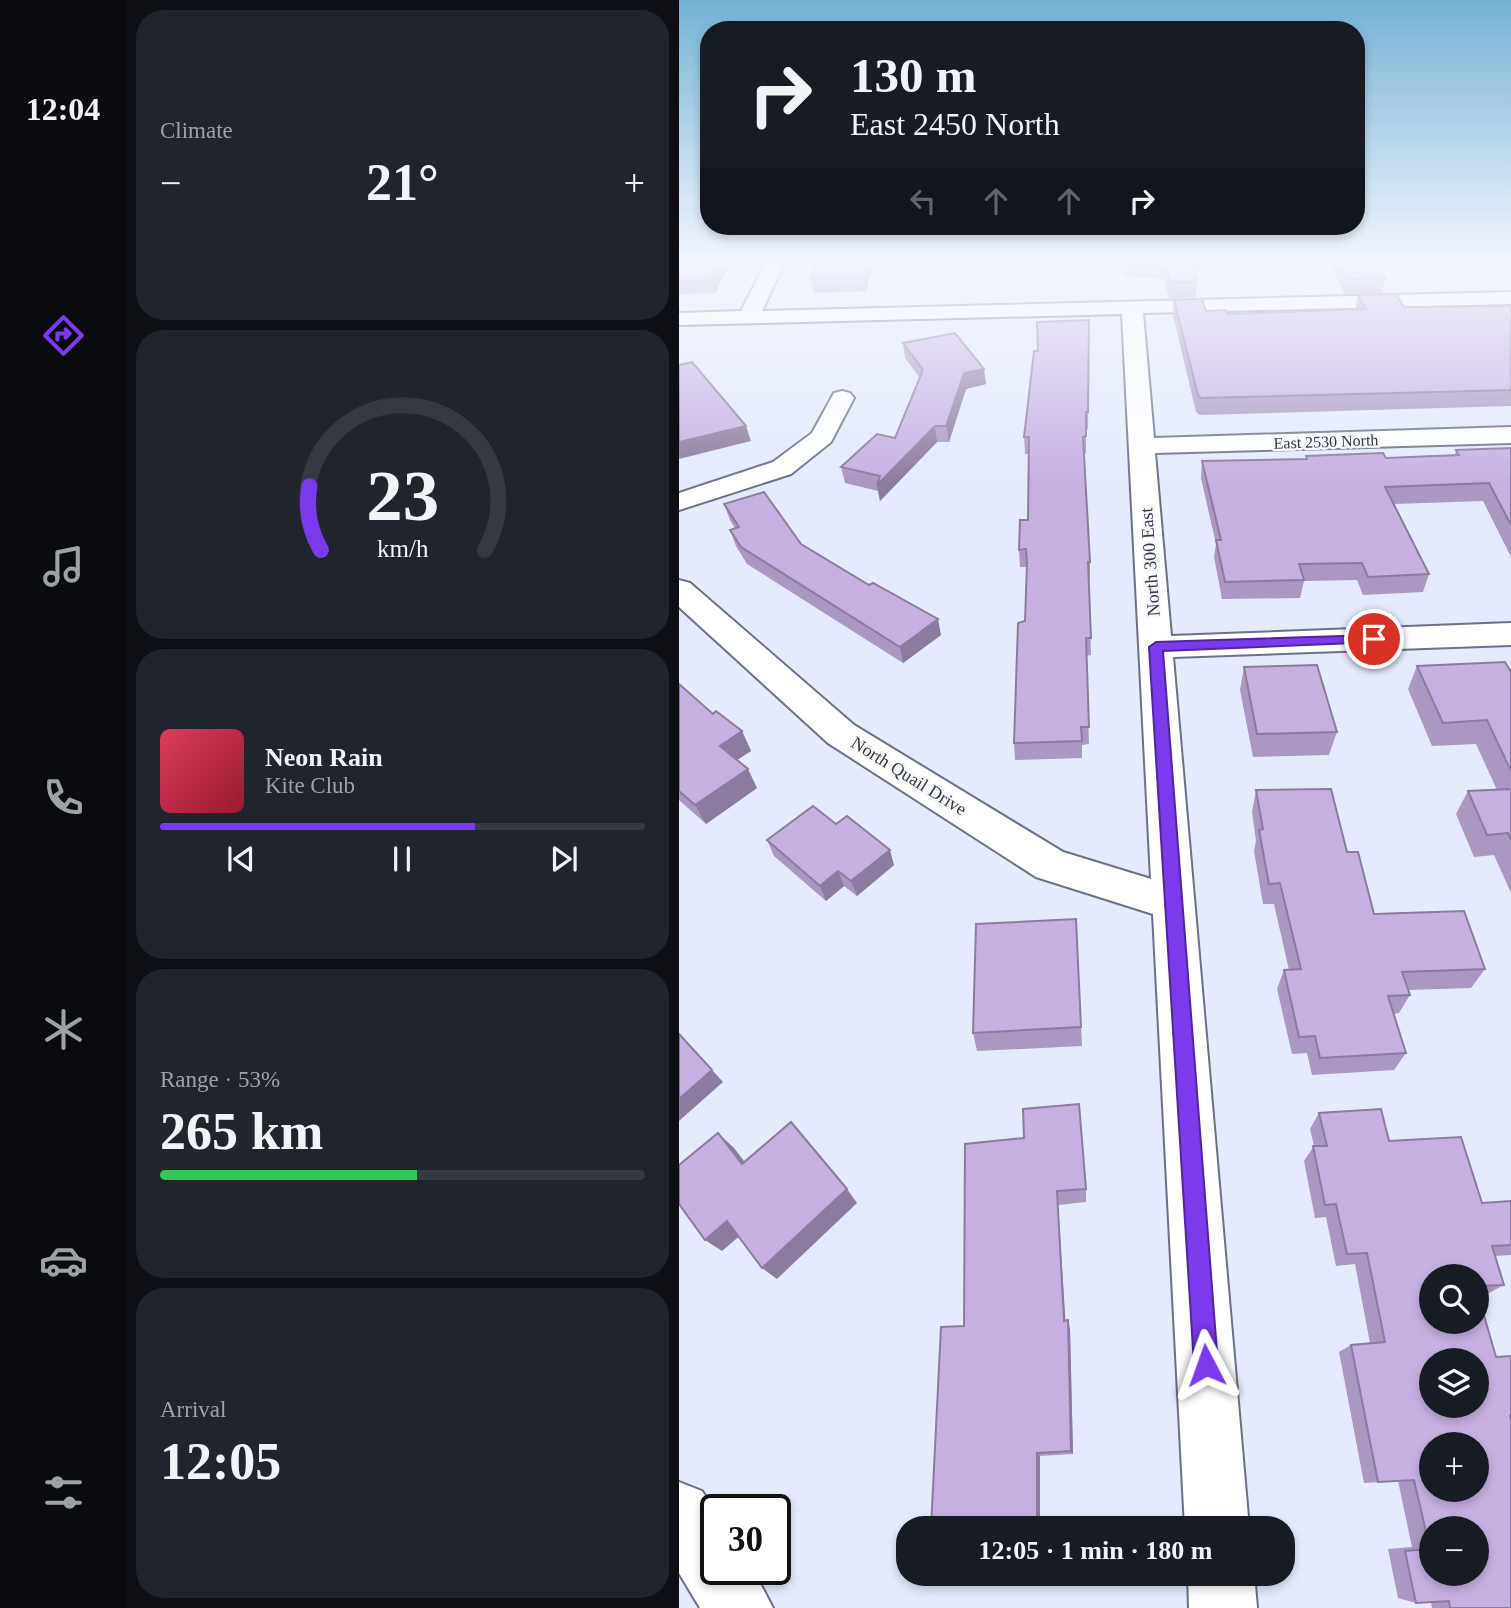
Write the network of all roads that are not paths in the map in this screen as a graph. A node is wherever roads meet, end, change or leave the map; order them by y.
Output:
1 (1134, 334) edge
2 (842, 398) dead end
3 (1511, 435) edge
4 (1142, 446) junction
5 (679, 502) edge
6 (679, 590) edge
7 (1511, 634) edge
8 (1156, 647) junction
9 (1173, 903) junction
10 (679, 1514) edge
11 (1216, 1516) edge
12 (1222, 1586) edge
13 (739, 1608) edge
14 (1223, 1608) edge

1 - 4 street, North 300 East
2 - 5 street
3 - 4 street, East 2530 North
4 - 8 street, North 300 East
6 - 9 street, North Quail Drive
7 - 8 street
8 - 9 street, North 300 East
9 - 11 street, North 300 East
10 - 13 street
12 - 14 street

